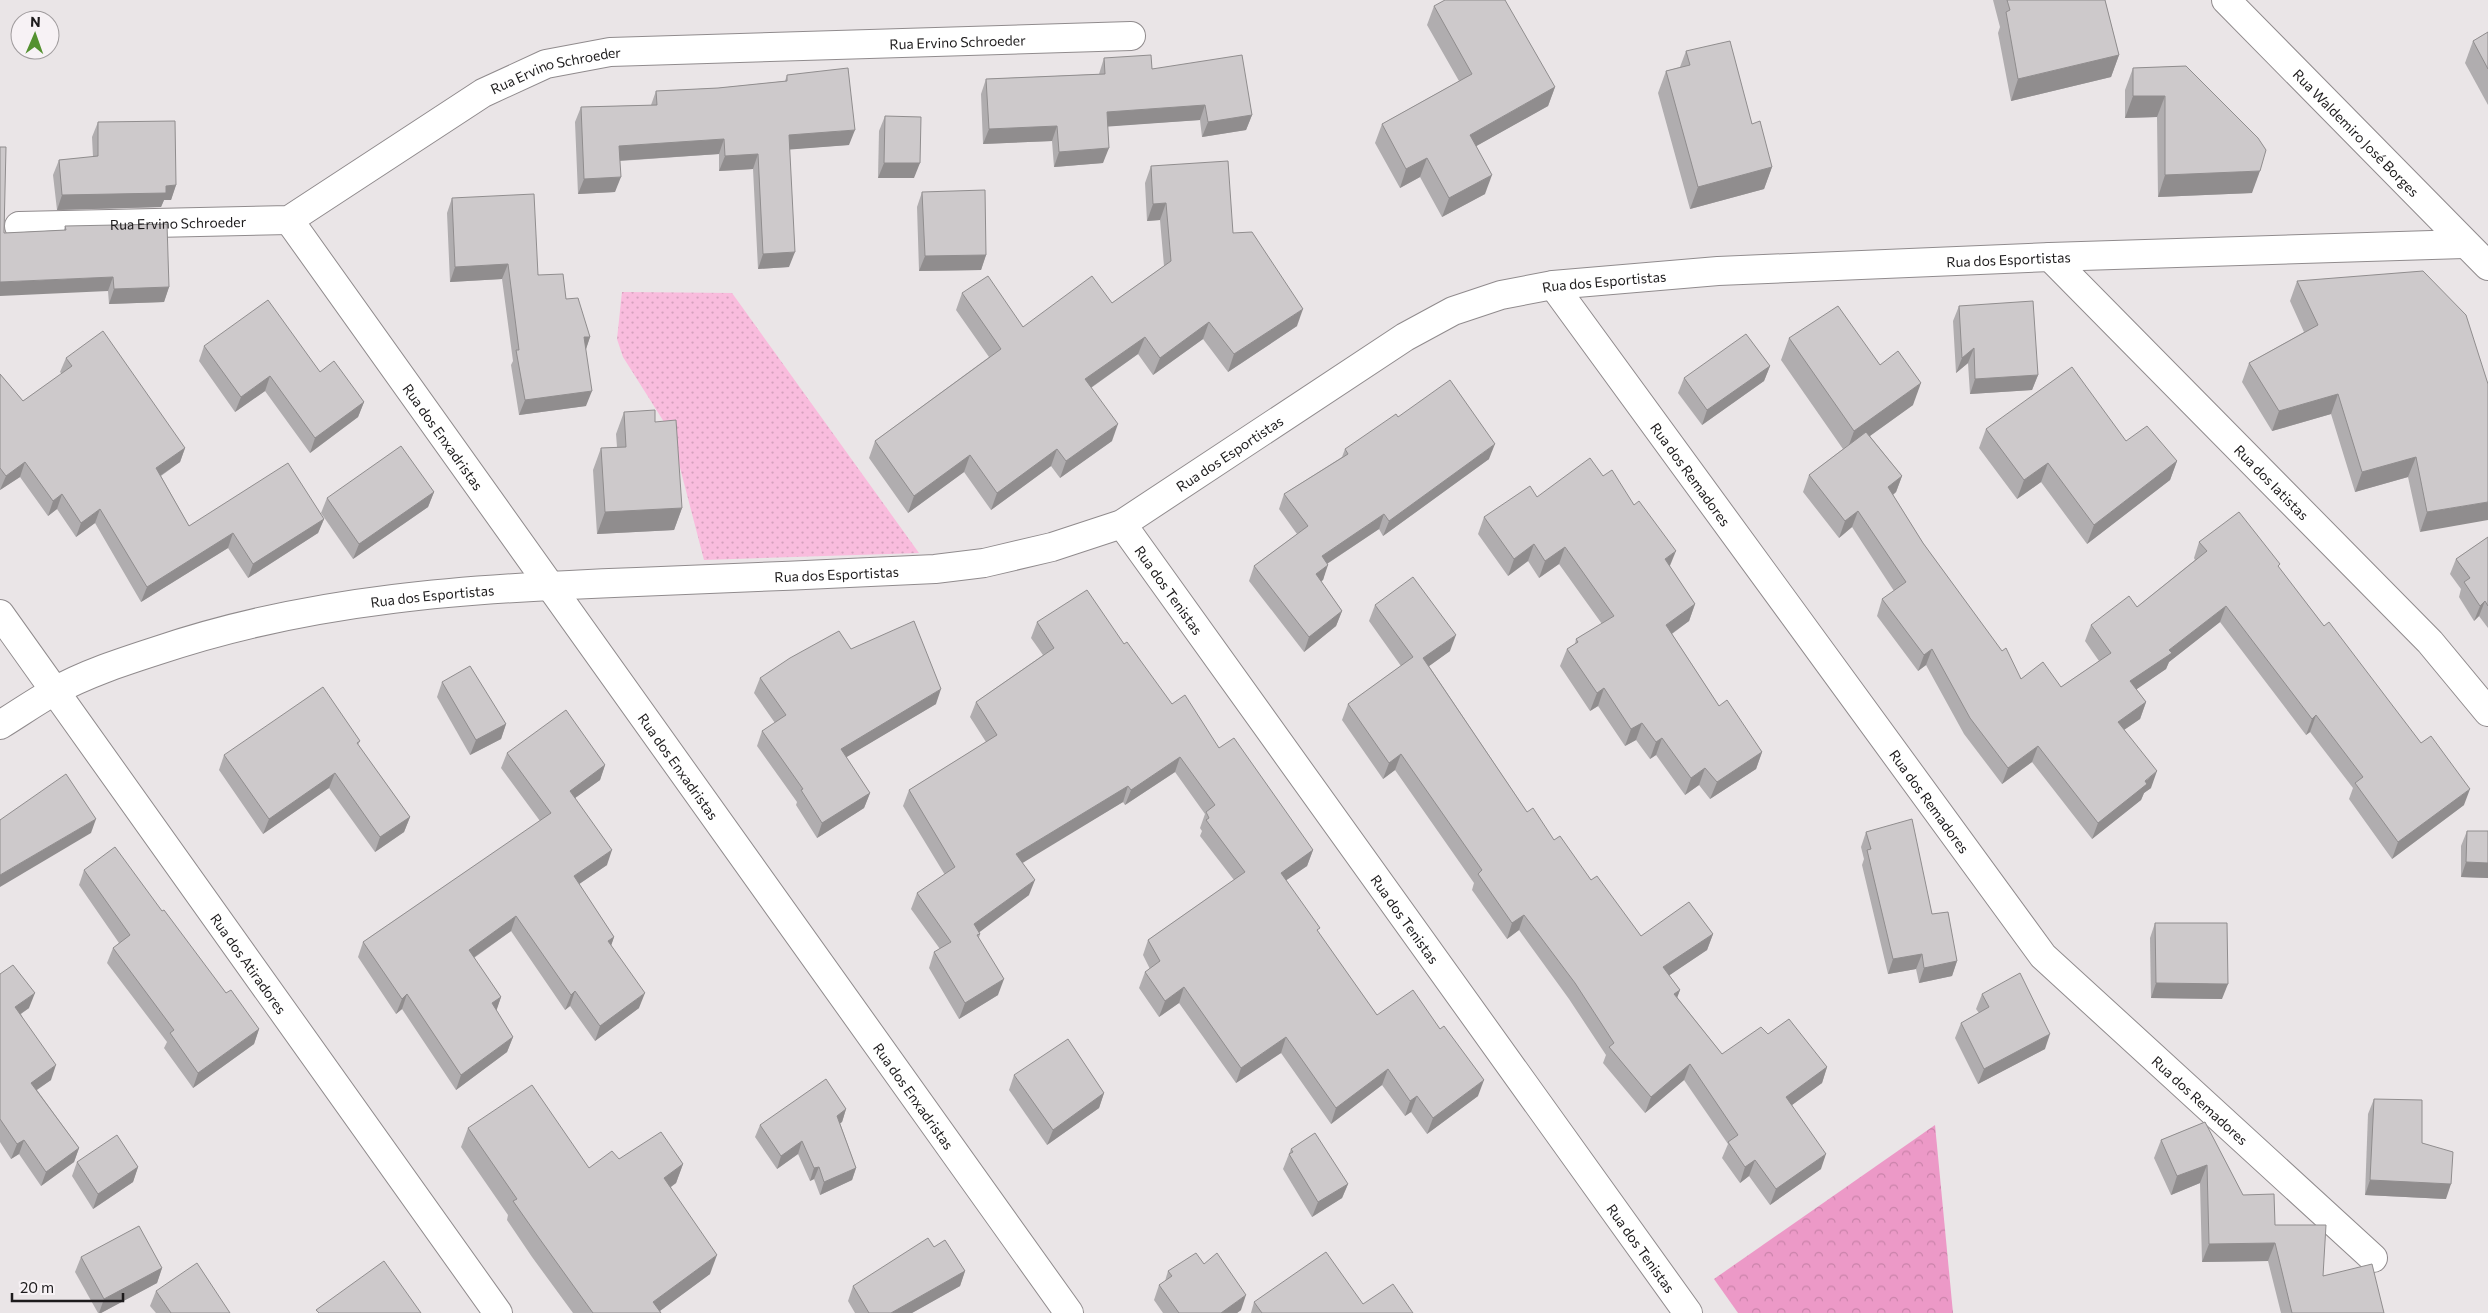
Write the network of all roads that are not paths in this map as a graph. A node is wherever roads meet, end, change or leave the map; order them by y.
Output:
1 (2226, 0) edge
2 (1131, 36) dead end
3 (289, 220) junction
4 (19, 226) dead end
5 (2464, 244) junction
6 (2050, 257) junction
7 (2488, 266) edge
8 (1553, 285) junction
9 (1122, 524) junction
10 (550, 585) junction
11 (5, 628) edge
12 (55, 691) junction
13 (2488, 712) edge
14 (0, 725) edge
15 (2373, 1258) dead end
16 (498, 1313) edge
17 (1068, 1313) edge
18 (1688, 1313) edge

1 - 5 street, Rua Waldemiro José Borges
2 - 3 street, Rua Ervino Schroeder
3 - 4 street, Rua Ervino Schroeder
3 - 10 street, Rua dos Enxadristas
5 - 6 street, Rua dos Esportistas
5 - 7 street, Rua Waldemiro José Borges
6 - 8 street, Rua dos Esportistas
6 - 13 street, Rua dos Iatistas
8 - 9 street, Rua dos Esportistas
8 - 15 street, Rua dos Remadores
9 - 10 street, Rua dos Esportistas
9 - 18 street, Rua dos Tenistas
10 - 12 street, Rua dos Esportistas
10 - 17 street, Rua dos Enxadristas
11 - 12 street, Rua dos Atiradores
12 - 14 street, Rua dos Esportistas
12 - 16 street, Rua dos Atiradores

